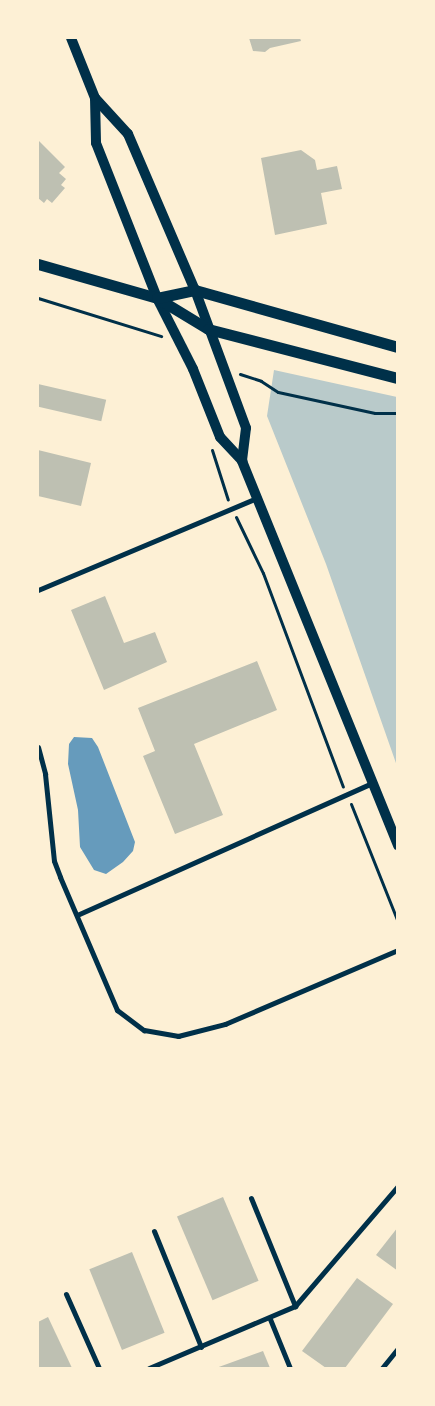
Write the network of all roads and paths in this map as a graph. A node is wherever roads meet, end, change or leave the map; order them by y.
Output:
1 (71, 38) edge
2 (95, 98) junction
3 (38, 264) edge
4 (195, 290) junction
5 (38, 298) edge
6 (157, 298) junction
7 (208, 329) junction
8 (164, 337) dead end
9 (398, 347) edge
10 (398, 378) edge
11 (261, 381) dead end
12 (398, 413) edge
13 (242, 461) junction
14 (257, 498) junction
15 (244, 535) dead end
16 (38, 590) edge
17 (38, 747) edge
18 (338, 775) dead end
19 (372, 783) junction
20 (359, 824) dead end
21 (398, 846) edge
22 (77, 915) junction
23 (398, 922) edge
24 (398, 950) edge
25 (398, 1186) edge
26 (251, 1198) dead end
27 (154, 1231) dead end
28 (66, 1294) dead end
29 (295, 1306) junction
30 (270, 1318) junction
31 (201, 1347) junction
32 (398, 1348) edge
33 (99, 1368) edge
34 (149, 1368) edge
35 (290, 1368) edge
36 (382, 1368) edge

1 - 2 main road
2 - 4 main road
2 - 6 main road
3 - 6 main road
4 - 6 main road
4 - 7 main road
4 - 9 main road
5 - 8 path
6 - 7 main road
6 - 13 main road
7 - 10 main road
7 - 13 main road
11 - 12 path
13 - 14 main road
14 - 16 street
14 - 19 main road
15 - 18 path
17 - 22 street
19 - 21 main road
19 - 22 street
20 - 23 path
22 - 24 street
25 - 29 street
26 - 29 street
27 - 31 street
28 - 33 street
29 - 30 street
30 - 31 street
30 - 35 street
31 - 34 street
32 - 36 street

